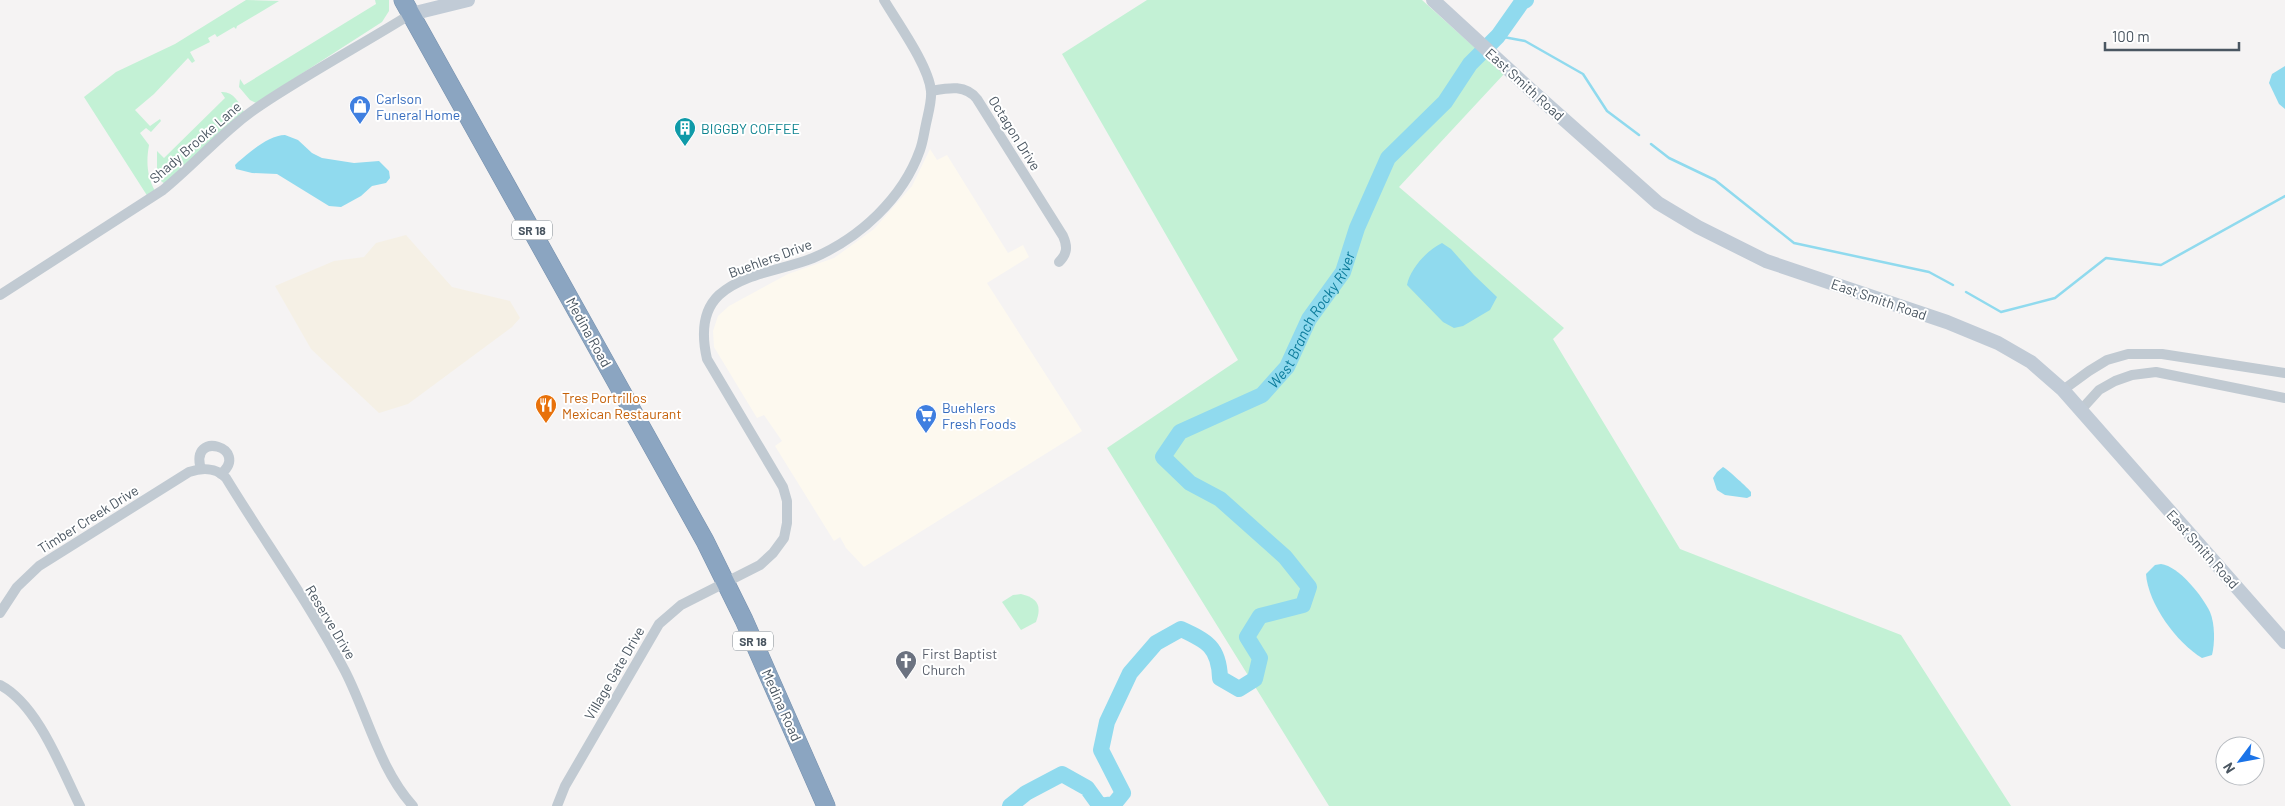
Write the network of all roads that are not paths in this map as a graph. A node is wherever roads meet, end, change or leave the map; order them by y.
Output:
1 (468, 0) edge
2 (884, 0) edge
3 (1433, 0) edge
4 (407, 7) edge
5 (931, 91) junction
6 (1059, 262) dead end
7 (0, 295) edge
8 (2285, 373) edge
9 (2063, 390) junction
10 (2285, 398) edge
11 (2080, 411) junction
12 (204, 469) junction
13 (221, 474) junction
14 (726, 584) junction
15 (0, 613) edge
16 (2285, 642) edge
17 (0, 685) edge
18 (80, 806) edge
19 (413, 806) edge
20 (557, 806) edge
21 (826, 806) edge

1 - 4 street
2 - 5 street
3 - 9 street, East Smith Road
4 - 7 street, Shady Brooke Lane
4 - 14 highway, Medina Road / SR 18
5 - 6 street, Octagon Drive
5 - 14 street, Buehlers Drive
8 - 9 street
9 - 11 street, East Smith Road
10 - 11 street
11 - 16 street, East Smith Road
12 - 13 street
12 - 13 street
12 - 15 street, Timber Creek Drive
13 - 19 street, Reserve Drive
14 - 20 street, Village Gate Drive
14 - 21 highway, Medina Road / SR 18
17 - 18 street

